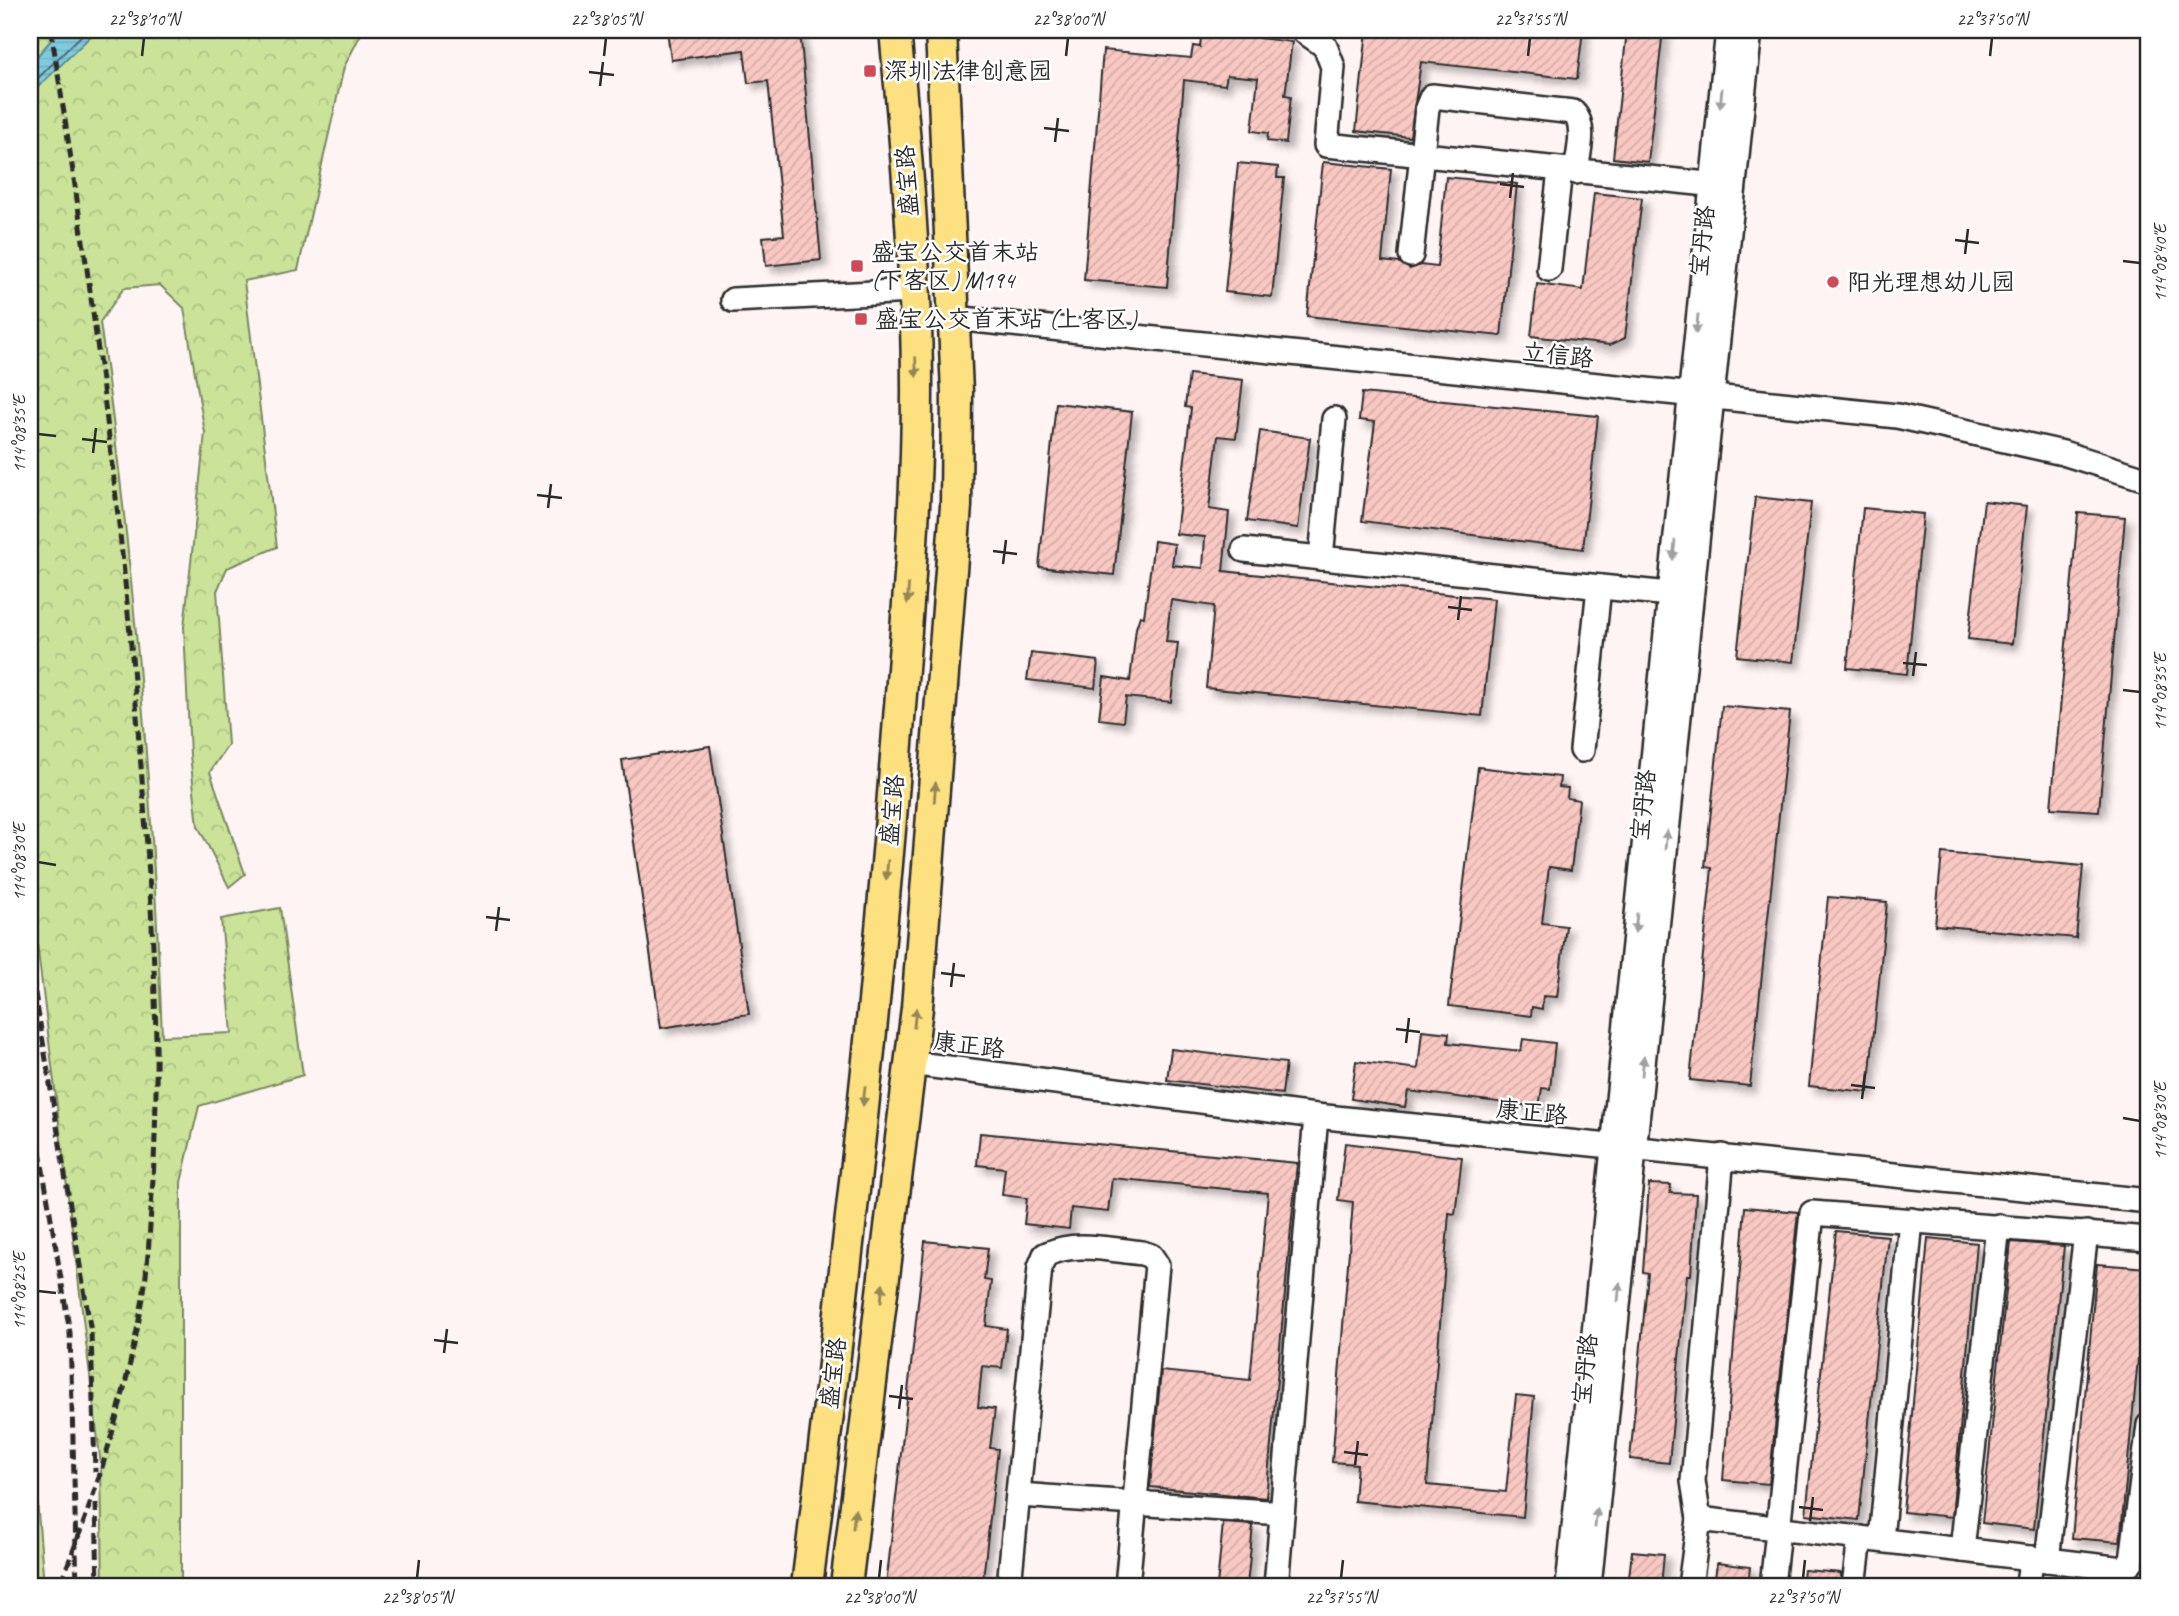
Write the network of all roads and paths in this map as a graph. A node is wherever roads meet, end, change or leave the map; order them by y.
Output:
1 (895, 30) edge
2 (941, 30) edge
3 (1302, 30) edge
4 (1728, 30) edge
5 (1750, 30) edge
6 (1422, 155) junction
7 (1568, 171) junction
8 (1723, 185) junction
9 (1411, 255) dead end
10 (1549, 269) dead end
11 (913, 291) junction
12 (733, 300) dead end
13 (954, 318) junction
14 (1701, 396) junction
15 (1334, 419) dead end
16 (2149, 480) edge
17 (1244, 550) dead end
18 (1321, 558) junction
19 (1599, 587) junction
20 (1669, 594) junction
21 (1582, 750) dead end
22 (910, 1063) junction
23 (1316, 1116) junction
24 (1623, 1147) junction
25 (1722, 1156) junction
26 (2149, 1201) edge
27 (1911, 1220) junction
28 (1998, 1226) junction
29 (2086, 1233) junction
30 (2149, 1238) edge
31 (2149, 1425) edge
32 (1018, 1495) junction
33 (1135, 1505) junction
34 (1282, 1513) junction
35 (1699, 1519) junction
36 (1779, 1528) junction
37 (1870, 1539) junction
38 (1962, 1550) junction
39 (2039, 1559) junction
40 (2122, 1578) edge
41 (807, 1586) edge
42 (846, 1586) edge
43 (1009, 1586) edge
44 (1127, 1586) edge
45 (1276, 1586) edge
46 (1568, 1586) edge
47 (1589, 1586) edge
48 (1690, 1586) edge
49 (1772, 1586) edge
50 (1853, 1586) edge
51 (2028, 1586) edge

1 - 11 main road, 盛宝路
2 - 13 main road, 盛宝路
3 - 6 street
4 -> 8 street, 宝丹路
5 - 8 street, 宝丹路
6 - 7 street
6 - 7 street
6 - 9 street
7 - 8 street
7 - 10 street
8 - 14 street, 宝丹路
11 - 12 street
11 -> 41 main road, 盛宝路
13 - 14 street, 立信路
22 -> 13 main road, 盛宝路
14 - 16 street, 立信路
14 -> 20 street, 宝丹路
24 -> 14 street, 宝丹路
15 - 18 street
17 - 18 street
18 - 19 street
19 - 20 street
19 - 21 street
20 -> 24 street, 宝丹路
22 - 23 street, 康正路
42 -> 22 main road, 盛宝路
23 - 24 street, 康正路
23 - 34 street
24 - 25 street, 康正路
24 - 46 street, 宝丹路
47 -> 24 street, 宝丹路
25 - 26 street, 康正路
25 - 35 street
27 - 28 street
27 - 36 street
27 - 37 street
28 - 29 street
28 - 38 street
29 - 30 street
29 - 39 street
31 - 40 street
32 - 33 street
32 - 33 street
32 - 43 street
33 - 34 street
33 - 44 street
34 - 45 street
35 - 36 street
35 - 48 street
36 - 37 street
36 - 49 street
37 - 38 street
37 - 50 street
38 - 39 street
39 - 40 street
39 - 51 street

